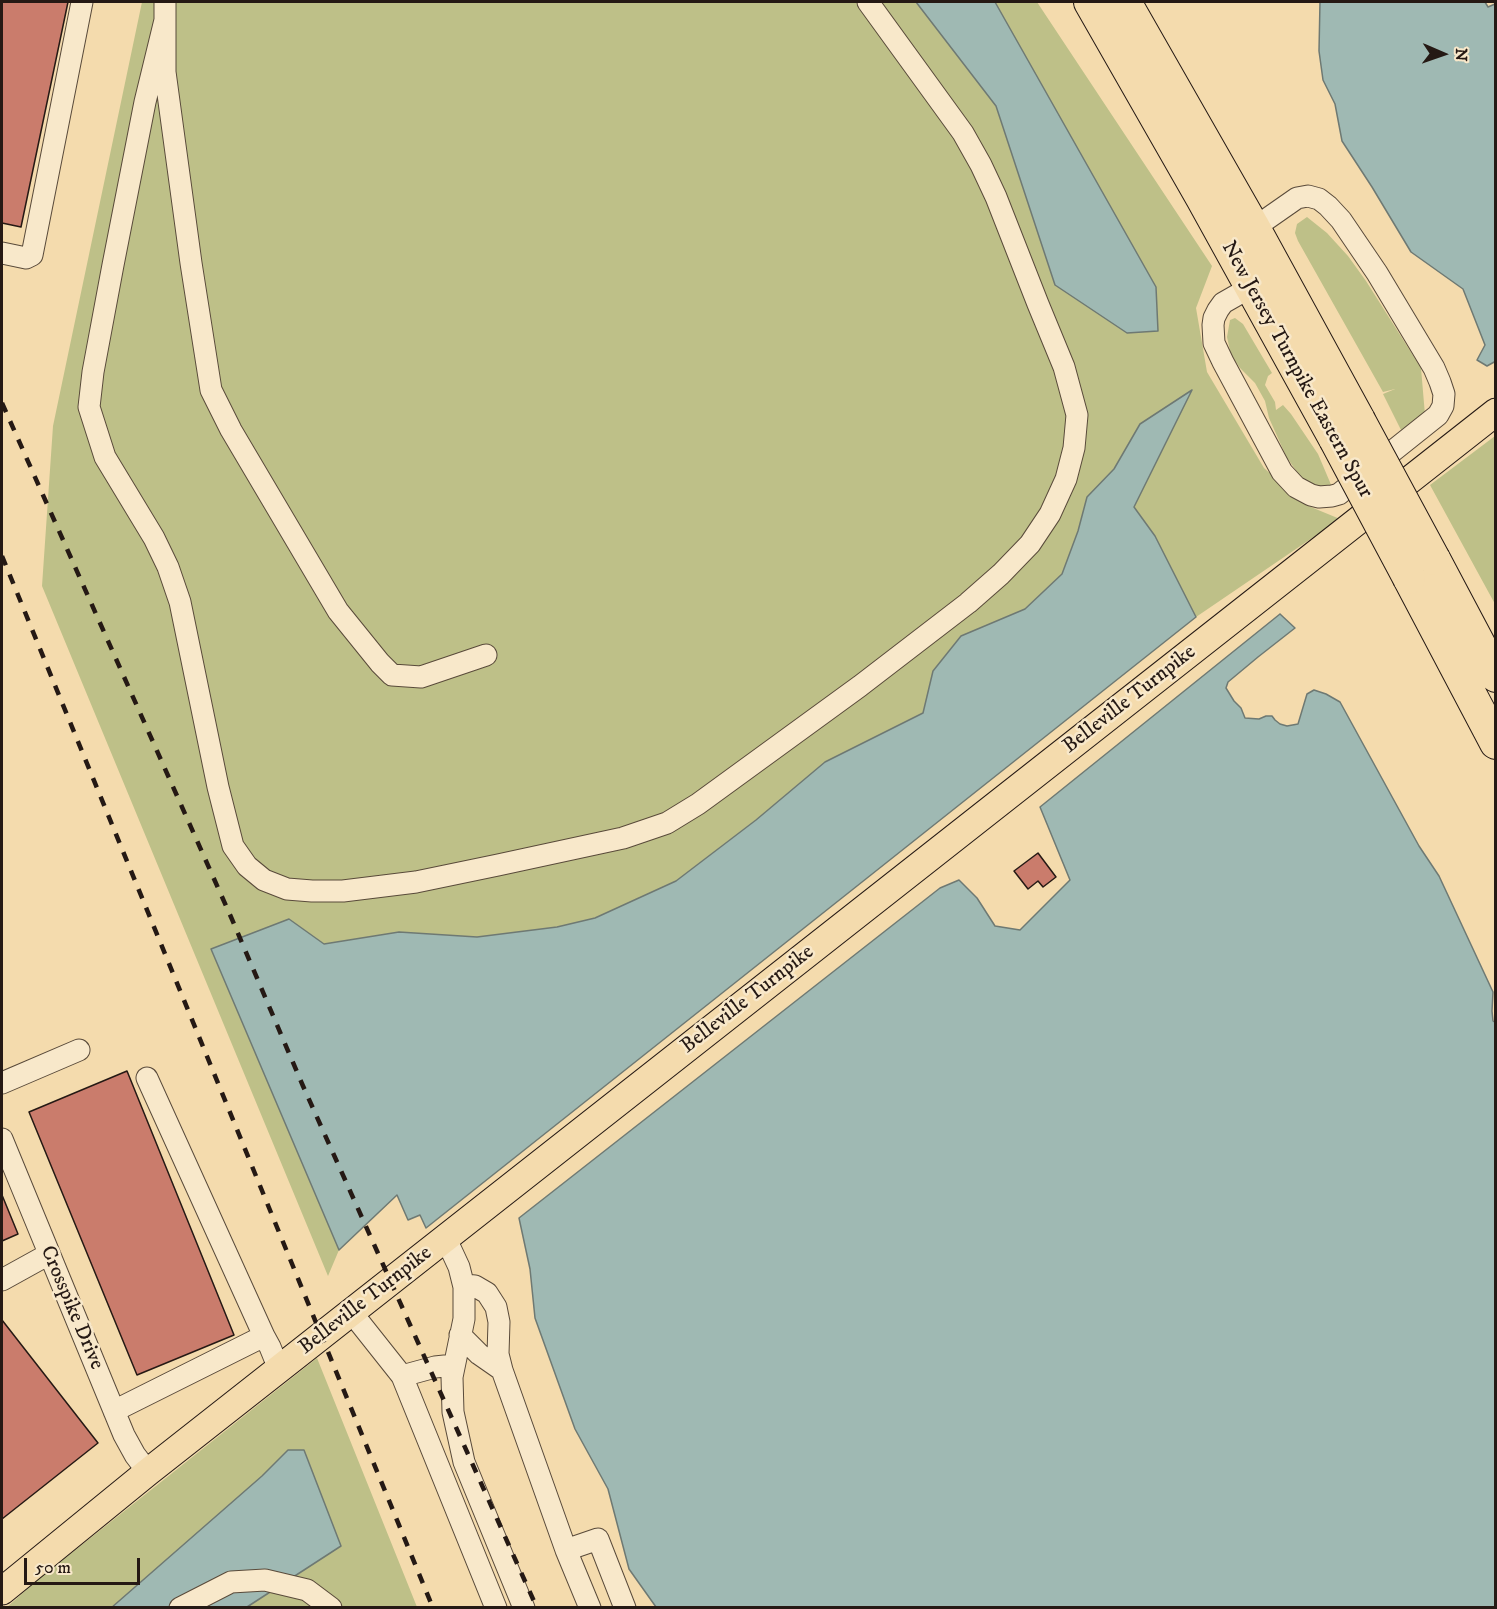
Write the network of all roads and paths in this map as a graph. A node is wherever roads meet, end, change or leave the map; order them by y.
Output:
1 (82, 2) edge
2 (868, 2) edge
3 (1090, 2) edge
4 (1125, 2) edge
5 (1146, 2) edge
6 (165, 11) edge
7 (1207, 145) junction
8 (1254, 228) junction
9 (2, 254) edge
10 (1251, 287) junction
11 (1496, 412) edge
12 (486, 655) dead end
13 (1496, 676) edge
14 (1496, 743) edge
15 (79, 1050) dead end
16 (147, 1078) dead end
17 (2, 1083) edge
18 (2, 1139) edge
19 (446, 1239) junction
20 (49, 1254) junction
21 (2, 1280) edge
22 (464, 1285) junction
23 (352, 1313) junction
24 (460, 1335) junction
25 (264, 1336) junction
26 (454, 1365) junction
27 (279, 1369) junction
28 (502, 1370) junction
29 (402, 1376) junction
30 (114, 1411) junction
31 (148, 1473) junction
32 (566, 1550) junction
33 (2, 1591) edge
34 (180, 1608) edge
35 (331, 1608) edge
36 (496, 1608) edge
37 (524, 1608) edge
38 (590, 1608) edge
39 (625, 1608) edge

1 - 9 street
2 - 6 street
3 - 10 highway, New Jersey Turnpike Eastern Spur
4 - 7 highway, New Jersey Turnpike Eastern Spur
5 - 7 highway
6 - 12 street
7 - 8 highway, New Jersey Turnpike Eastern Spur
8 - 10 street
8 - 13 highway, New Jersey Turnpike Eastern Spur, bridge
10 - 14 highway, New Jersey Turnpike Eastern Spur, bridge
11 - 19 main road, Belleville Turnpike
15 - 17 street
16 - 25 street
18 - 20 street, Crosspike Drive
19 - 22 street
19 - 23 main road, Belleville Turnpike
20 - 21 street
20 - 30 street, Crosspike Drive
22 - 24 street
22 - 28 street
23 - 27 main road, Belleville Turnpike
23 - 29 street
24 - 26 street
24 - 28 street
25 - 27 street
25 - 30 street
26 - 29 street
26 - 37 street
27 - 31 main road, Belleville Turnpike
28 - 32 street
29 - 36 street
30 - 31 street, Crosspike Drive
31 - 33 main road, Belleville Turnpike
32 - 38 street
32 - 39 street
34 - 35 street

